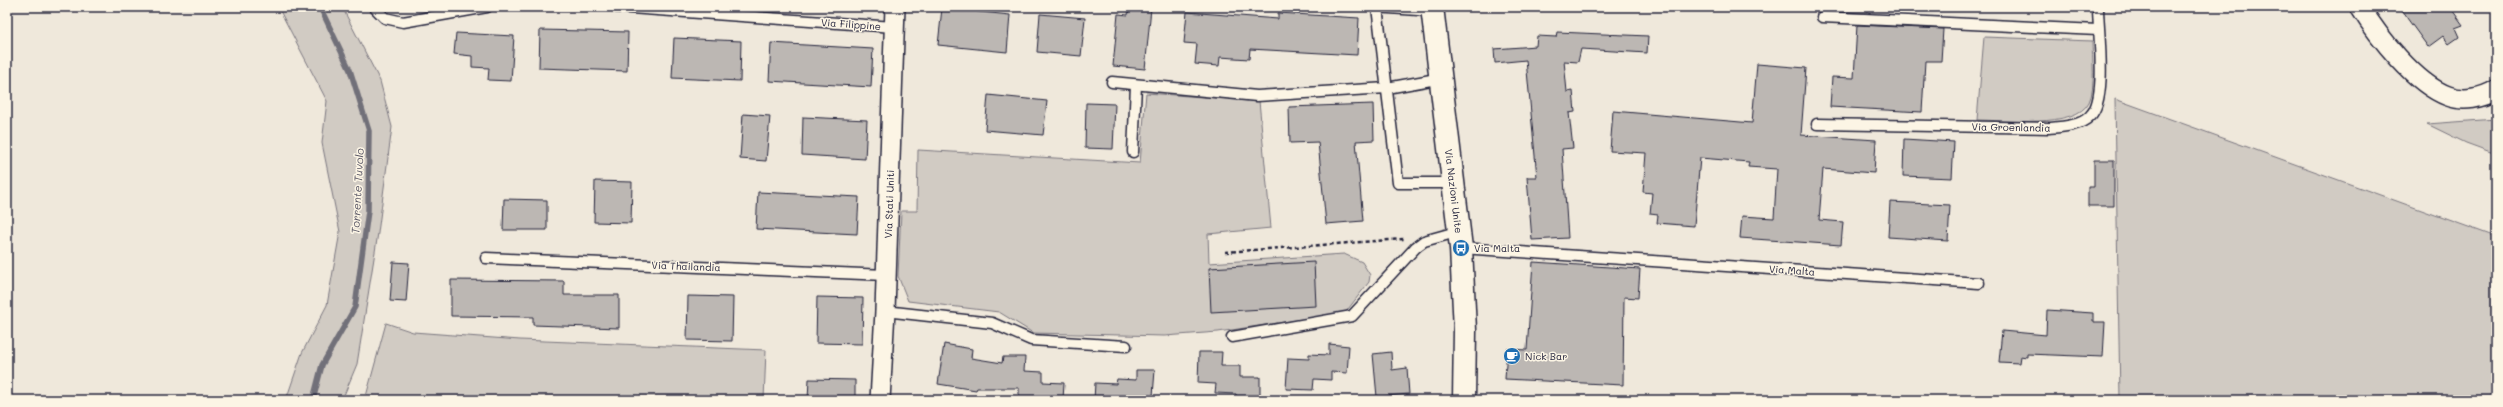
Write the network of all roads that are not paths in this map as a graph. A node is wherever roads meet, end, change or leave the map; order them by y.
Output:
1 (374, 7) edge
2 (486, 7) edge
3 (616, 7) edge
4 (895, 7) edge
5 (1374, 7) edge
6 (1377, 7) edge
7 (2098, 7) edge
8 (2360, 7) edge
9 (1432, 9) edge
10 (1822, 17) dead end
11 (894, 27) junction
12 (2098, 30) junction
13 (1442, 78) junction
14 (1112, 82) dead end
15 (1136, 85) junction
16 (1387, 88) junction
17 (2496, 90) edge
18 (1817, 124) dead end
19 (1133, 152) dead end
20 (1452, 183) junction
21 (1460, 239) junction
22 (486, 258) dead end
23 (886, 275) junction
24 (1979, 283) dead end
25 (885, 311) junction
26 (1232, 337) dead end
27 (1126, 346) dead end
28 (880, 400) edge
29 (1464, 400) edge

1 - 2 lane
3 - 11 lane, Via Filippine
4 - 11 street, Via Stati Uniti
5 - 6 lane
6 - 9 lane
6 - 16 lane
7 - 12 lane, Via Groenlandia
8 - 17 street
9 - 13 street, Via Nazioni Unite
10 - 12 lane
11 - 23 street, Via Stati Uniti
12 - 18 lane, Via Groenlandia
13 - 16 lane
13 - 20 street, Via Nazioni Unite
14 - 15 lane
15 - 16 lane
15 - 19 lane
16 - 20 lane
20 - 21 street, Via Nazioni Unite
21 - 24 lane, Via Malta
21 - 26 lane, Via Malta
21 - 29 street, Via Nazioni Unite
22 - 23 lane, Via Thailandia
23 - 25 street, Via Stati Uniti
25 - 27 lane
25 - 28 street, Via Stati Uniti

